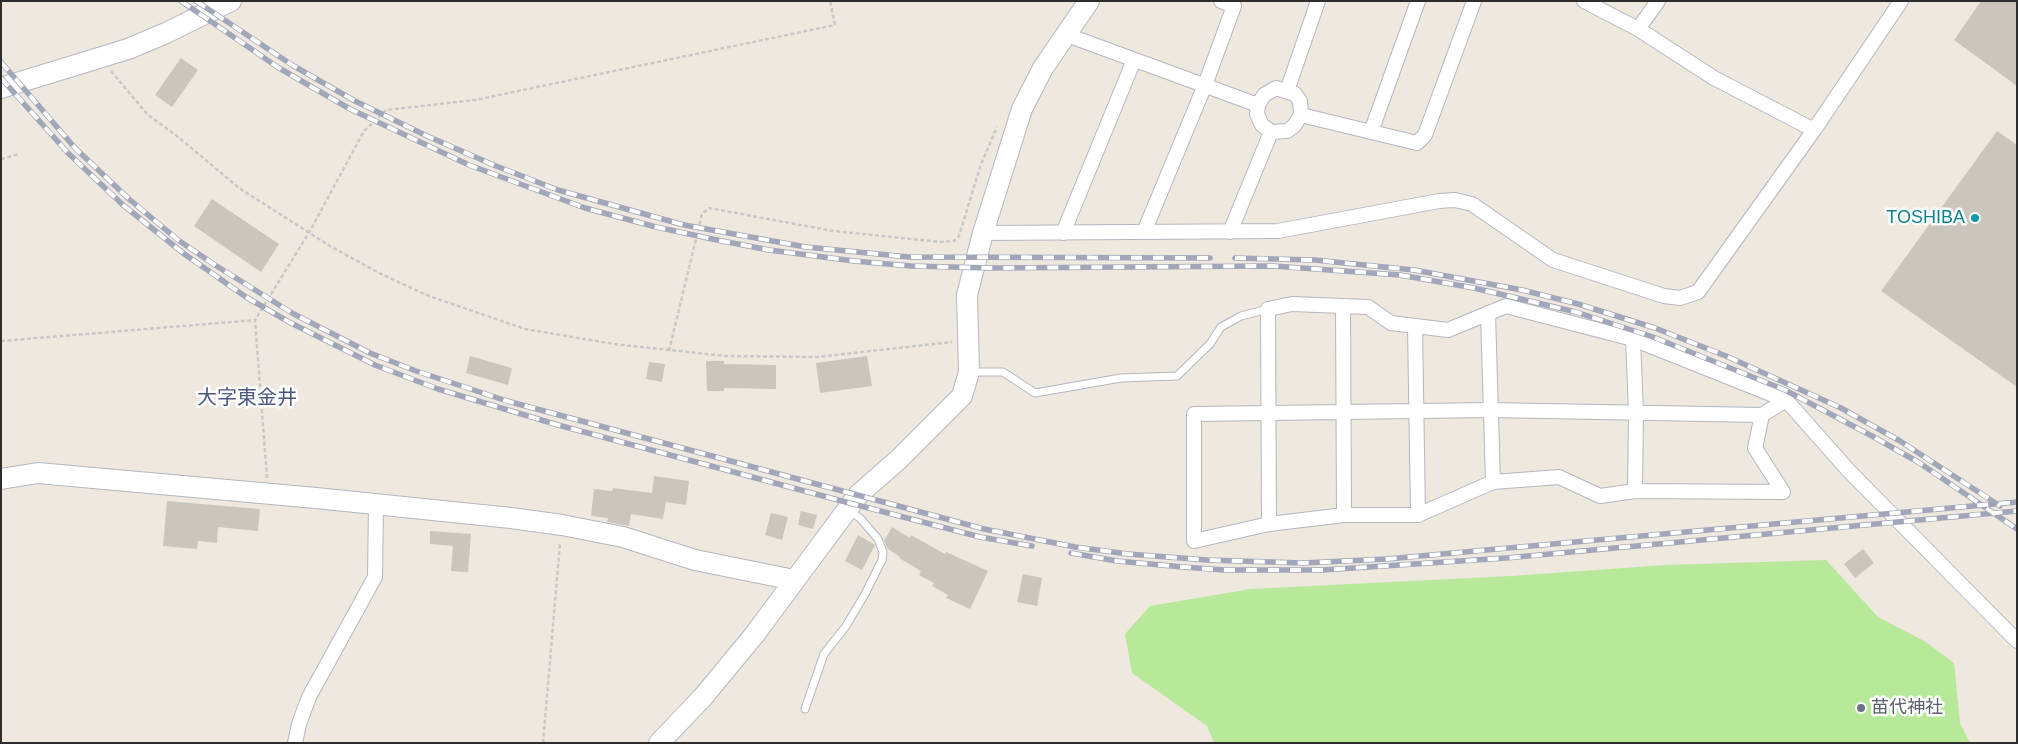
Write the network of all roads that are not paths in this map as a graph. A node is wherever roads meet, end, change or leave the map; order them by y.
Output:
1 (231, 1) edge
2 (1089, 1) edge
3 (1221, 1) edge
4 (1318, 1) edge
5 (1418, 1) edge
6 (1474, 1) edge
7 (1584, 1) edge
8 (1658, 1) edge
9 (1901, 1) edge
10 (1235, 4) edge
11 (1638, 29) junction
12 (1067, 35) junction
13 (1134, 60) junction
14 (1205, 85) junction
15 (1, 88) edge
16 (1287, 91) junction
17 (1258, 104) junction
18 (1301, 116) junction
19 (1814, 130) junction
20 (1271, 132) junction
21 (1371, 132) junction
22 (1144, 232) junction
23 (1230, 232) junction
24 (983, 233) junction
25 (1063, 233) junction
26 (1343, 306) junction
27 (1268, 309) junction
28 (1488, 313) junction
29 (1415, 326) junction
30 (1633, 340) junction
31 (969, 372) junction
32 (1786, 400) junction
33 (1490, 410) junction
34 (1416, 412) junction
35 (1636, 412) junction
36 (1344, 413) junction
37 (1269, 414) junction
38 (1762, 415) junction
39 (1, 479) edge
40 (1493, 482) junction
41 (1635, 490) junction
42 (376, 505) junction
43 (847, 509) junction
44 (1344, 515) junction
45 (1418, 515) junction
46 (1269, 524) junction
47 (794, 580) junction
48 (2017, 641) edge
49 (805, 709) dead end
50 (295, 743) edge
51 (658, 743) edge

1 - 15 street
2 - 12 street
3 - 10 street
4 - 16 street
5 - 21 street
6 - 21 street
7 - 11 street
8 - 11 street
9 - 19 street
10 - 14 street
11 - 19 street
12 - 13 street
12 - 24 street
13 - 14 street
13 - 25 street
14 - 17 street
14 - 22 street
16 - 17 street
16 - 18 street
17 - 20 street
18 - 20 street
18 - 21 street
19 - 23 street
20 - 23 street
22 - 23 street
22 - 25 street
24 - 25 street
24 - 31 street
26 - 27 street
26 - 29 street
26 - 36 street
27 - 31 lane
27 - 37 street
28 - 29 street
28 - 30 street
28 - 33 street
29 - 34 street
30 - 32 street
30 - 35 street
31 - 43 street
32 - 38 street
32 - 48 street
33 - 34 street
33 - 35 street
33 - 40 street
34 - 36 street
34 - 45 street
35 - 38 street
35 - 41 street
36 - 37 street
36 - 44 street
37 - 46 street
37 - 46 street
38 - 41 street
39 - 42 street
40 - 41 street
40 - 45 street
42 - 47 street
42 - 50 street
43 - 47 street
43 - 49 lane
44 - 45 street
44 - 46 street
47 - 51 street

